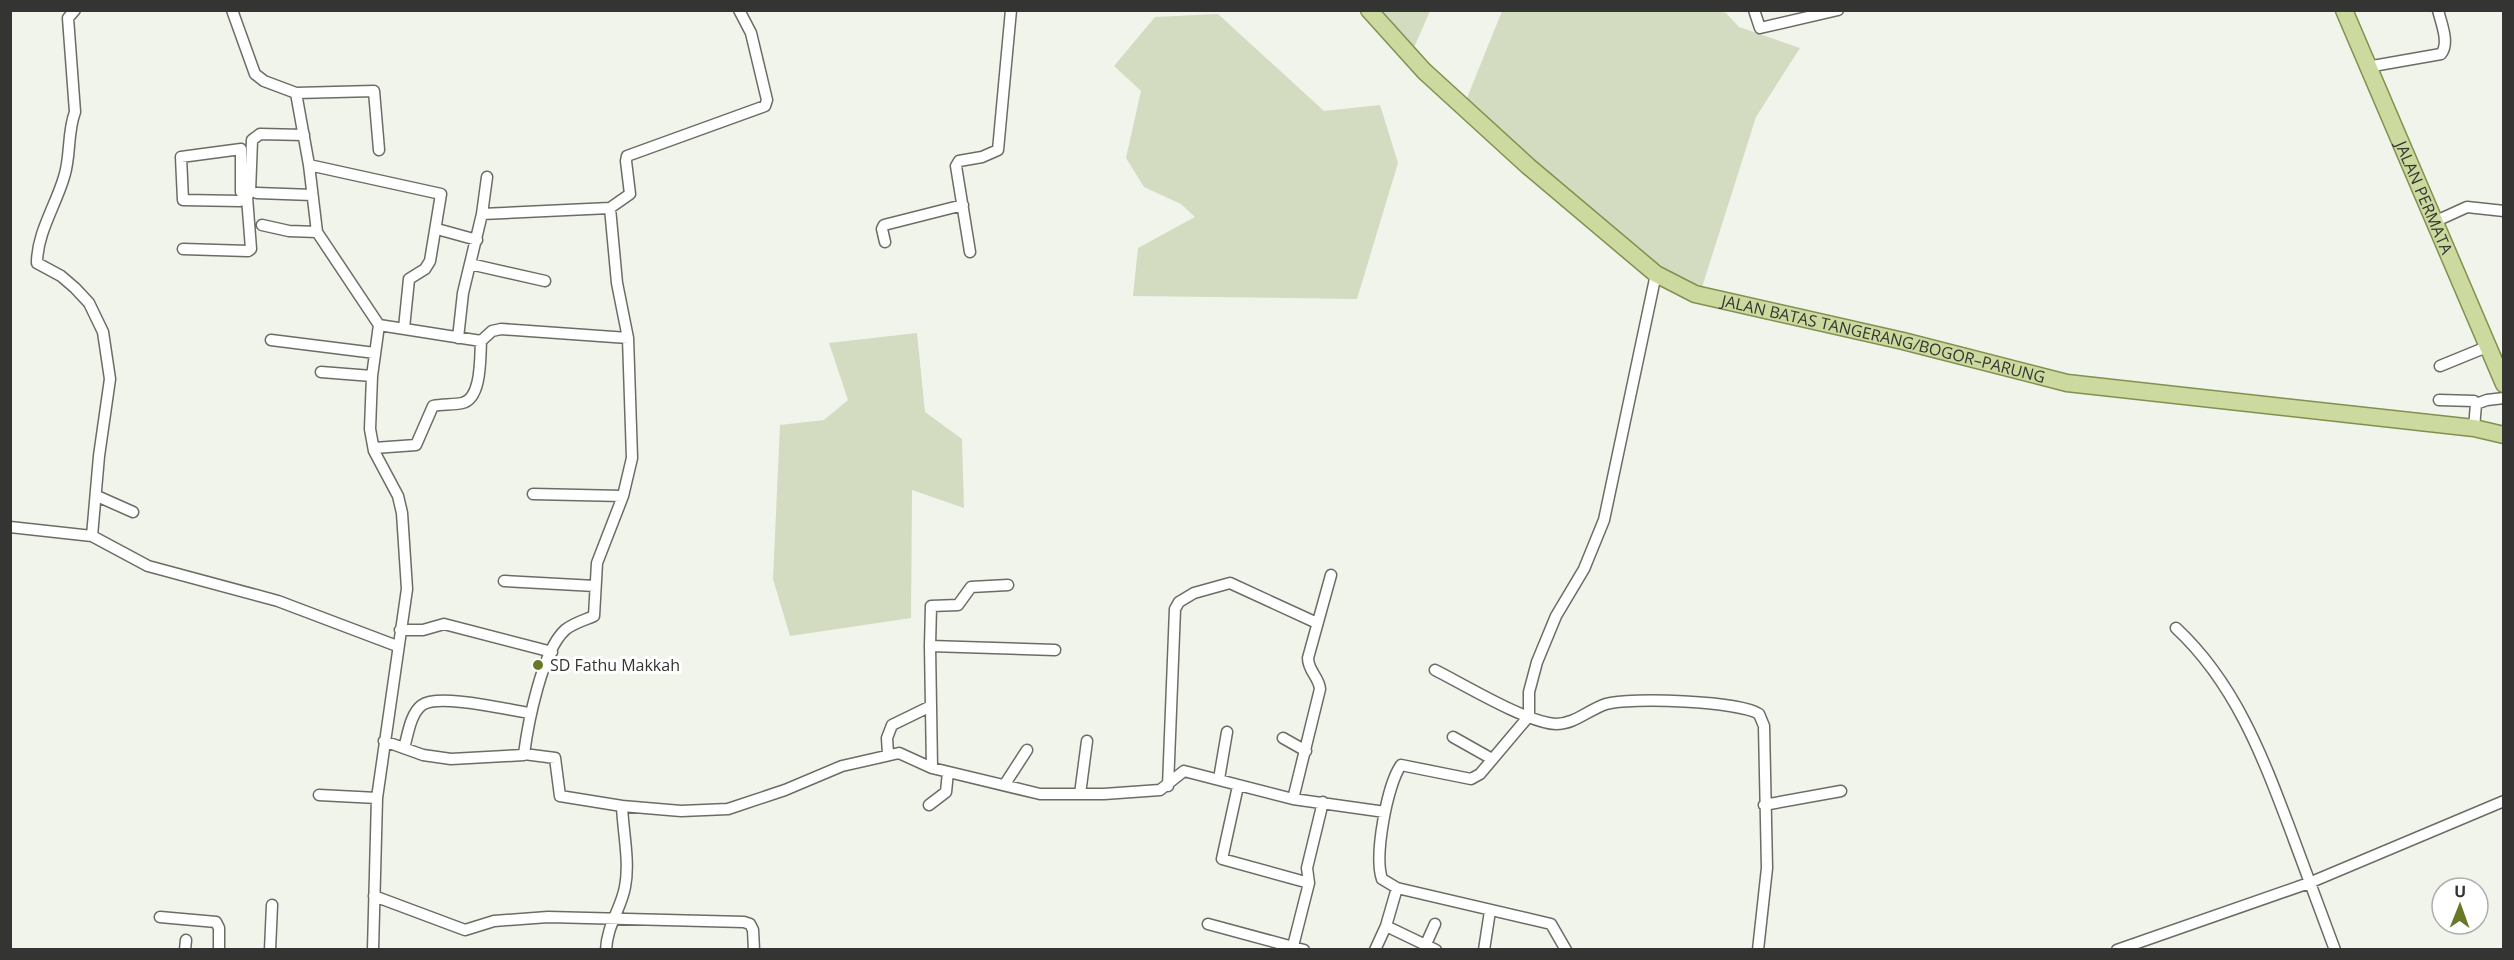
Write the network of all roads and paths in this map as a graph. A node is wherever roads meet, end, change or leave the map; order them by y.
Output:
1 (75, 10) edge
2 (231, 10) edge
3 (739, 10) edge
4 (1011, 10) edge
5 (1369, 10) edge
6 (1754, 10) edge
7 (1838, 10) edge
8 (2344, 10) edge
9 (2438, 10) edge
10 (2367, 67) junction
11 (296, 93) junction
12 (304, 135) junction
13 (379, 150) dead end
14 (309, 165) junction
15 (487, 177) dead end
16 (252, 195) junction
17 (312, 195) junction
18 (963, 205) junction
19 (610, 208) junction
20 (2504, 211) edge
21 (483, 214) junction
22 (2434, 222) junction
23 (262, 225) dead end
24 (437, 229) junction
25 (318, 232) junction
26 (477, 240) junction
27 (885, 242) dead end
28 (183, 249) dead end
29 (970, 252) dead end
30 (470, 264) junction
31 (1656, 274) junction
32 (545, 280) dead end
33 (379, 325) junction
34 (404, 328) junction
35 (458, 338) junction
36 (628, 338) junction
37 (271, 340) dead end
38 (481, 341) junction
39 (2489, 346) junction
40 (375, 353) junction
41 (2440, 366) dead end
42 (321, 372) dead end
43 (372, 376) junction
44 (2504, 384) edge
45 (2504, 398) edge
46 (2439, 400) dead end
47 (2476, 404) junction
48 (2474, 428) junction
49 (2504, 435) edge
50 (374, 448) junction
51 (533, 494) dead end
52 (97, 496) junction
53 (623, 496) junction
54 (133, 512) dead end
55 (10, 527) edge
56 (92, 536) junction
57 (1331, 575) dead end
58 (504, 581) dead end
59 (1008, 585) dead end
60 (595, 586) junction
61 (1317, 622) junction
62 (2176, 628) dead end
63 (400, 630) junction
64 (397, 646) junction
65 (930, 646) junction
66 (1055, 650) dead end
67 (552, 652) junction
68 (1435, 670) dead end
69 (931, 706) junction
70 (530, 713) junction
71 (1528, 716) junction
72 (1227, 732) dead end
73 (1452, 737) dead end
74 (1283, 738) dead end
75 (384, 741) junction
76 (1087, 741) dead end
77 (404, 748) junction
78 (1027, 750) dead end
79 (1306, 751) junction
80 (888, 754) junction
81 (524, 755) junction
82 (1492, 759) junction
83 (932, 768) junction
84 (948, 772) junction
85 (1219, 779) junction
86 (1005, 784) junction
87 (1168, 786) junction
88 (1238, 786) junction
89 (1841, 791) dead end
90 (1080, 794) junction
91 (319, 795) dead end
92 (377, 798) junction
93 (1293, 798) junction
94 (2504, 801) edge
95 (1323, 802) junction
96 (929, 805) dead end
97 (1764, 805) junction
98 (622, 806) junction
99 (1385, 812) junction
100 (1309, 883) junction
101 (2309, 883) junction
102 (1397, 888) junction
103 (374, 896) junction
104 (272, 905) dead end
105 (1490, 911) junction
106 (160, 916) dead end
107 (612, 918) junction
108 (1208, 924) dead end
109 (1435, 924) dead end
110 (1386, 926) junction
111 (1431, 947) edge
112 (1292, 948) edge
113 (219, 950) edge
114 (270, 950) edge
115 (373, 950) edge
116 (606, 950) edge
117 (754, 950) edge
118 (1304, 950) edge
119 (1375, 950) edge
120 (1484, 950) edge
121 (1566, 950) edge
122 (1758, 950) edge
123 (2117, 950) edge
124 (2335, 950) edge

1 - 52 street
2 - 11 street
3 - 19 street
4 - 18 street
5 - 31 main road, JALAN BATAS TANGERANG/BOGOR–PARUNG
6 - 7 street
8 - 10 main road, JALAN PERMATA
9 - 10 street
10 - 22 main road, JALAN PERMATA
11 - 12 street
11 - 13 street
12 - 14 street
12 - 16 street
14 - 17 street
14 - 24 street
15 - 21 street
16 - 16 street
16 - 17 street
16 - 28 street
17 - 25 street
18 - 27 street
18 - 29 street
19 - 21 street
19 - 36 street
20 - 22 street
21 - 26 street
22 - 39 main road, JALAN PERMATA
23 - 25 street
24 - 26 street
24 - 34 street
25 - 33 street
26 - 30 street
30 - 32 street
30 - 35 street
31 - 48 main road, JALAN BATAS TANGERANG/BOGOR–PARUNG
31 - 71 street
33 - 34 street
33 - 40 street
34 - 35 street
35 - 38 street
36 - 38 street
36 - 53 street
37 - 40 street
38 - 50 street
39 - 41 street
39 - 44 main road, JALAN PERMATA
40 - 43 street
42 - 43 street
43 - 50 street
45 - 47 street
46 - 47 street
47 - 48 street
48 - 49 main road, JALAN BATAS TANGERANG/BOGOR–PARUNG
50 - 63 street
51 - 53 street
52 - 54 street
52 - 56 street
53 - 60 street
55 - 56 street
56 - 64 street
57 - 61 street
58 - 60 street
59 - 65 street
60 - 67 street
61 - 79 street
61 - 87 street
62 - 101 street
63 - 64 street
63 - 67 street
64 - 75 street
65 - 66 street
65 - 69 street
67 - 70 street
68 - 71 street
69 - 80 street
69 - 83 street
70 - 77 street
70 - 81 street
71 - 82 street
71 - 97 street
72 - 85 street
73 - 82 street
74 - 79 street
75 - 77 street
75 - 92 street
76 - 90 street
77 - 81 street
78 - 86 street
79 - 93 street
80 - 83 street
80 - 98 street
81 - 98 street
82 - 99 street
83 - 84 street
84 - 86 street
84 - 96 street
85 - 87 street
85 - 88 street
86 - 90 street
87 - 90 street
88 - 93 street
88 - 100 street
89 - 97 street
91 - 92 street
92 - 103 street
93 - 95 street
94 - 101 street
95 - 99 street
95 - 100 street
97 - 122 street
98 - 107 street
99 - 102 street
100 - 112 street
101 - 123 street
101 - 124 street
102 - 105 street
102 - 110 street
103 - 107 street
103 - 115 street
104 - 114 street
105 - 120 street
105 - 121 street
106 - 113 street
107 - 116 street
107 - 117 street
108 - 112 street
109 - 111 street
110 - 111 street
110 - 119 street
112 - 118 street

